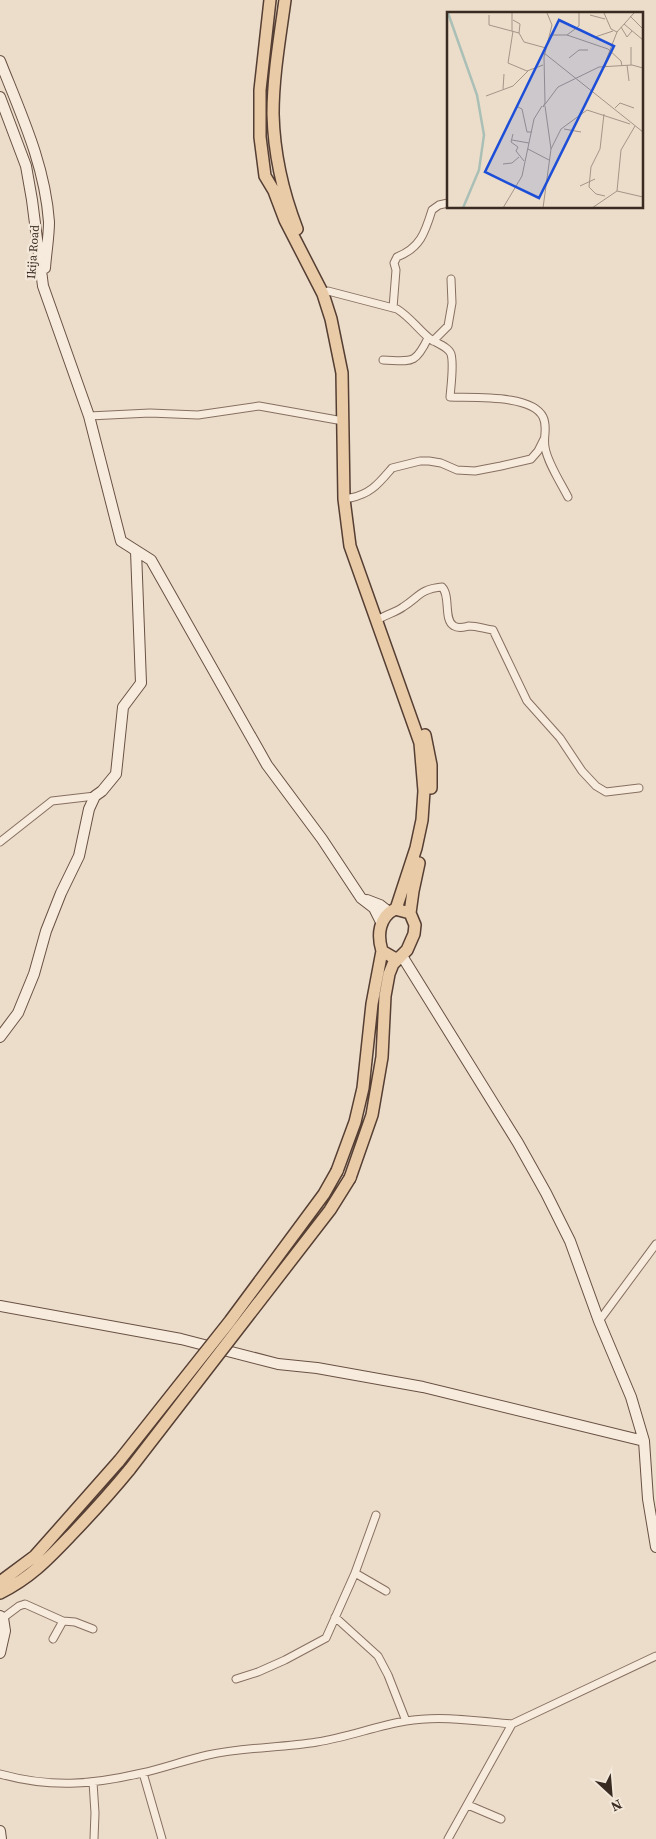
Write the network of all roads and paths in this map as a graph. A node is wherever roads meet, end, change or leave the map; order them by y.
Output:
1 (270, 0) edge
2 (284, 0) edge
3 (0, 61) edge
4 (0, 97) edge
5 (447, 203) edge
6 (451, 279) dead end
7 (43, 286) junction
8 (328, 291) junction
9 (393, 308) junction
10 (431, 340) junction
11 (383, 360) dead end
12 (89, 416) junction
13 (343, 421) junction
14 (545, 436) junction
15 (568, 497) dead end
16 (350, 498) junction
17 (121, 541) junction
18 (380, 618) junction
19 (639, 788) dead end
20 (95, 796) junction
21 (0, 842) edge
22 (361, 898) junction
23 (393, 911) junction
24 (410, 913) junction
25 (381, 922) junction
26 (413, 940) junction
27 (382, 951) junction
28 (400, 957) junction
29 (409, 969) junction
30 (0, 1037) edge
31 (656, 1244) edge
32 (0, 1306) edge
33 (599, 1321) junction
34 (644, 1441) junction
35 (652, 1498) edge
36 (376, 1515) dead end
37 (656, 1547) edge
38 (355, 1573) junction
39 (0, 1582) edge
40 (386, 1591) dead end
41 (0, 1593) edge
42 (2, 1617) edge
43 (335, 1617) junction
44 (63, 1621) junction
45 (92, 1629) dead end
46 (53, 1639) dead end
47 (0, 1653) edge
48 (656, 1656) edge
49 (236, 1679) dead end
50 (406, 1721) junction
51 (512, 1724) junction
52 (143, 1773) junction
53 (0, 1774) edge
54 (93, 1782) junction
55 (468, 1805) junction
56 (501, 1819) dead end
57 (0, 1831) edge
58 (1, 1839) edge
59 (94, 1839) edge
60 (162, 1839) edge
61 (448, 1839) edge

1 - 13 main road
2 - 8 main road
3 - 7 street, Ikija Road
4 - 7 street, Ikija Road
5 - 9 street
6 - 10 street
7 - 12 street
8 - 9 street
8 - 16 main road
9 - 10 street
10 - 11 street
10 - 14 street
12 - 13 street
12 - 17 street
13 - 23 main road
14 - 15 street
14 - 16 street
16 - 18 main road
17 - 20 street
17 - 22 street
18 - 19 street
18 - 24 main road
20 - 21 street
20 - 30 street
22 - 23 street
22 - 25 street
23 - 24 main road
23 - 25 main road
24 - 26 main road
25 - 27 main road
26 - 28 main road
26 - 29 street
27 - 28 main road
27 - 39 main road, bridge
28 - 29 street
28 - 41 main road, bridge
29 - 33 street
31 - 33 street
32 - 34 street
33 - 34 street
34 - 35 street
35 - 37 street
36 - 38 street
38 - 40 street
38 - 43 street
42 - 44 street
42 - 47 street
43 - 49 street
43 - 50 street
44 - 45 street
44 - 46 street
48 - 51 street
50 - 51 street
50 - 52 street
51 - 55 street
52 - 54 street
52 - 60 street
53 - 54 street
54 - 59 street
55 - 56 street
55 - 61 street
57 - 58 street

